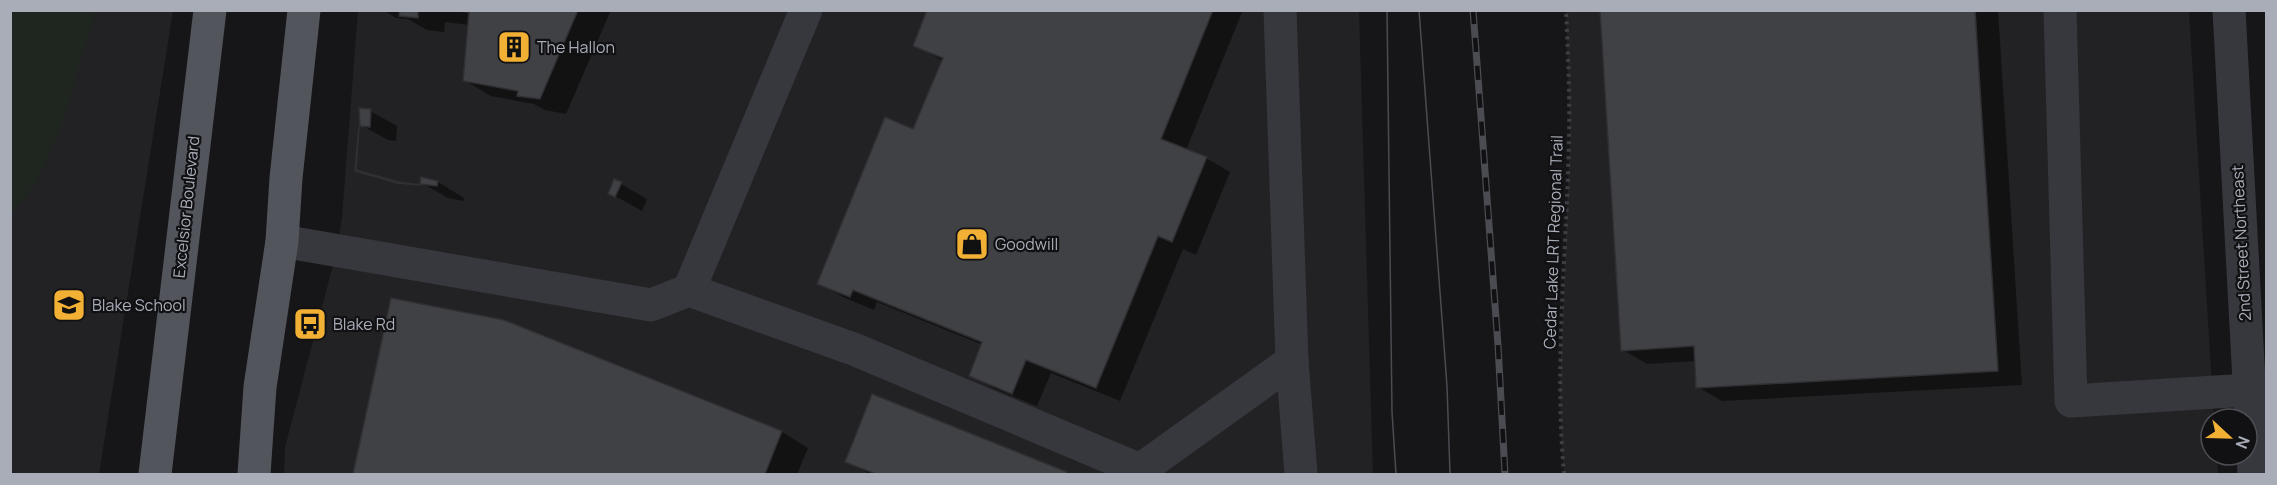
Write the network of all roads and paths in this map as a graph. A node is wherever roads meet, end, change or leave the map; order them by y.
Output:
1 (210, 10) edge
2 (304, 10) edge
3 (806, 10) edge
4 (1280, 10) edge
5 (1566, 10) edge
6 (2060, 10) edge
7 (2229, 10) edge
8 (282, 241) junction
9 (689, 291) junction
10 (1292, 361) junction
11 (2248, 390) junction
12 (1139, 472) edge
13 (155, 474) edge
14 (254, 474) edge
15 (1301, 474) edge
16 (1564, 474) edge
17 (2254, 474) edge

1 - 13 main road, Excelsior Boulevard
2 - 8 main road
3 - 9 street
4 - 10 street
5 - 16 path, Cedar Lake LRT Regional Trail
6 - 11 street
7 - 11 street, 2nd Street Northeast
8 - 9 street
8 - 14 main road
9 - 12 street
10 - 12 street
10 - 15 street
11 - 17 street, 2nd Street Northeast

